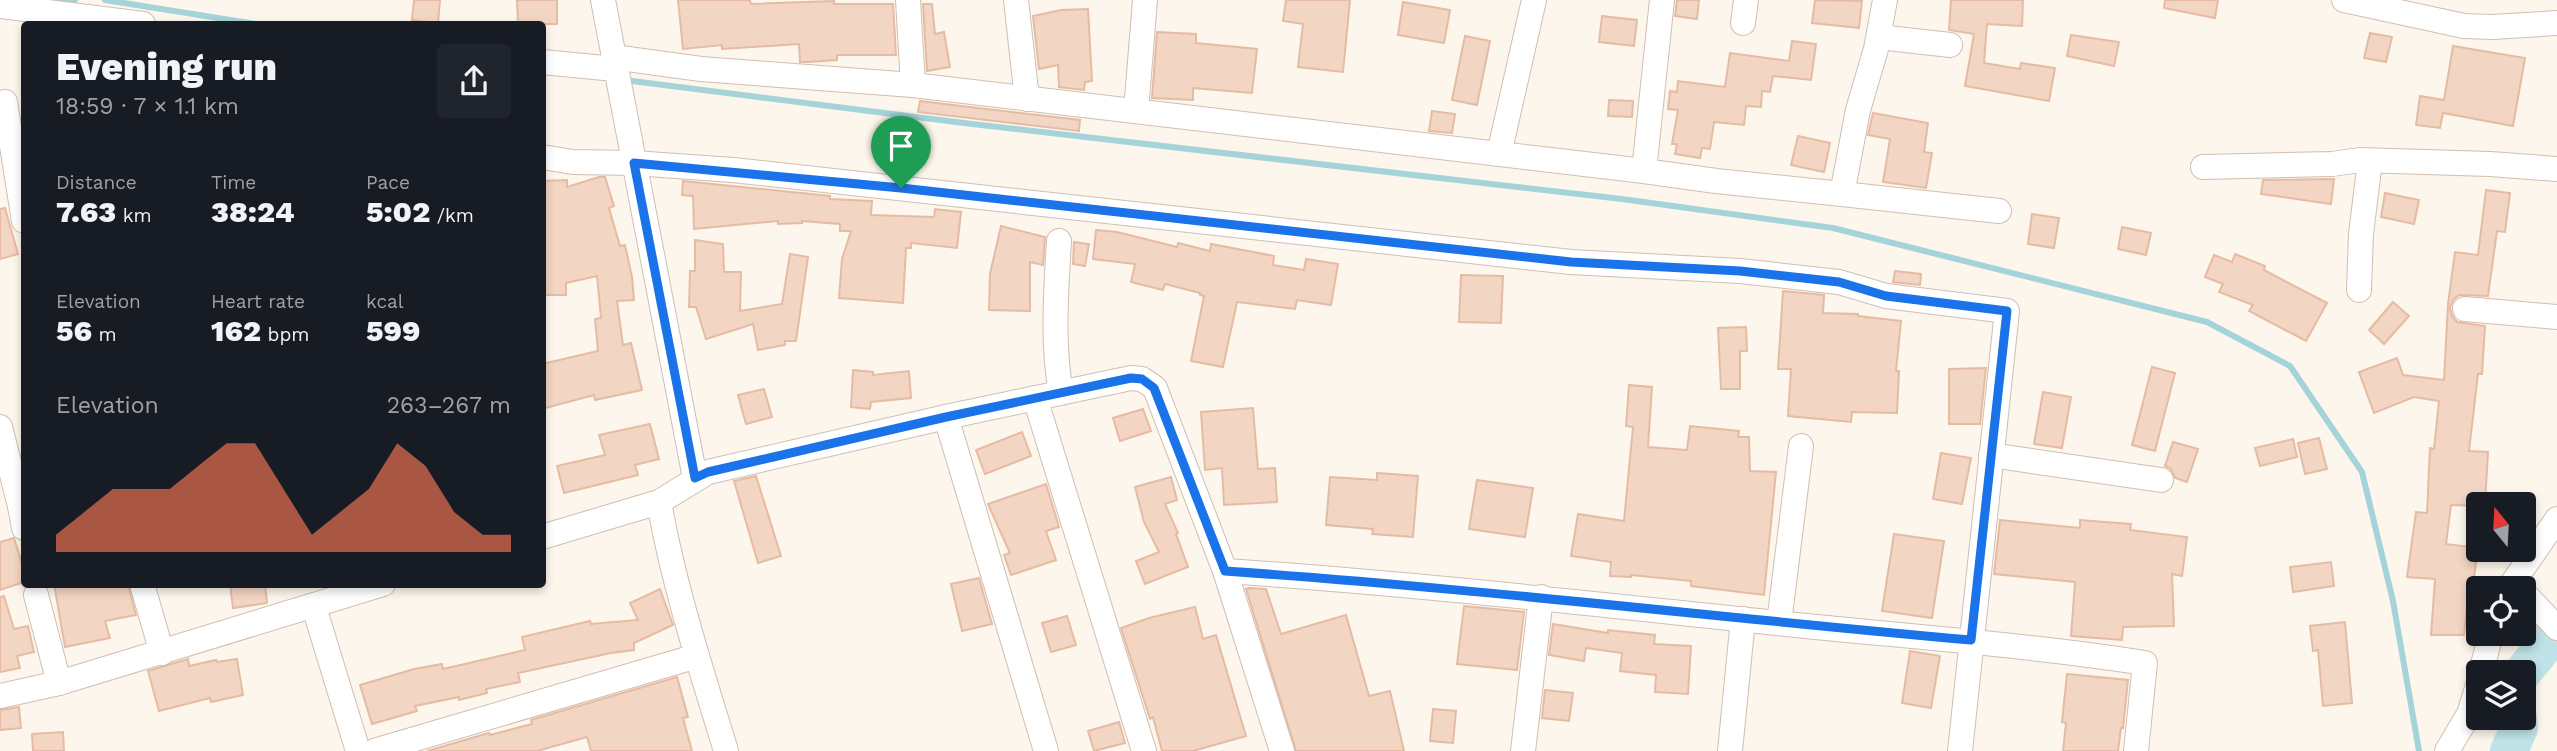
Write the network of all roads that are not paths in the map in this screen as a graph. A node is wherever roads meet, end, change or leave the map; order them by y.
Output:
1 (603, 0) edge
2 (908, 0) edge
3 (1016, 0) edge
4 (1145, 0) edge
5 (1534, 0) edge
6 (1662, 0) edge
7 (1885, 0) edge
8 (2344, 0) edge
9 (0, 6) edge
10 (120, 21) edge
11 (2557, 23) edge
12 (1879, 37) junction
13 (1950, 45) dead end
14 (546, 62) edge
15 (615, 67) junction
16 (913, 85) junction
17 (1027, 99) junction
18 (10, 103) edge
19 (1136, 111) junction
20 (1499, 154) junction
21 (633, 156) junction
22 (546, 158) edge
23 (2370, 161) junction
24 (2203, 167) dead end
25 (2557, 169) edge
26 (1644, 171) junction
27 (1842, 194) junction
28 (21, 196) edge
29 (1998, 211) dead end
30 (1059, 241) dead end
31 (2359, 290) dead end
32 (2465, 309) dead end
33 (2557, 317) edge
34 (1061, 393) junction
35 (1035, 398) junction
36 (946, 417) junction
37 (1, 437) edge
38 (1801, 446) dead end
39 (1990, 455) junction
40 (695, 478) junction
41 (2161, 480) dead end
42 (659, 502) junction
43 (21, 507) edge
44 (2557, 519) edge
45 (546, 536) edge
46 (1225, 571) junction
47 (2523, 576) edge
48 (143, 588) edge
49 (353, 589) edge
50 (36, 595) dead end
51 (1541, 597) junction
52 (314, 607) junction
53 (2536, 608) edge
54 (1742, 619) junction
55 (1779, 623) junction
56 (2557, 628) edge
57 (1971, 640) junction
58 (162, 653) junction
59 (696, 656) junction
60 (59, 683) junction
61 (0, 696) edge
62 (2466, 719) edge
63 (2449, 749) edge
64 (358, 751) edge
65 (374, 751) edge
66 (726, 751) edge
67 (1046, 751) edge
68 (1144, 751) edge
69 (1282, 751) edge
70 (1523, 751) edge
71 (1730, 751) edge
72 (1960, 751) edge
73 (2136, 751) edge

1 - 15 street
2 - 16 street
3 - 17 street
4 - 19 street
5 - 20 street
6 - 26 street
7 - 12 street
8 - 11 street
9 - 10 street
12 - 13 street
12 - 27 street
14 - 15 street
15 - 16 street
15 - 21 street
16 - 17 street
17 - 19 street
18 - 28 street
19 - 20 street
20 - 26 street
21 - 22 street
21 - 39 street
21 - 40 street
23 - 24 street
23 - 25 street
23 - 31 street
26 - 27 street
27 - 29 street
30 - 34 street
32 - 33 street
34 - 35 street
34 - 46 street
35 - 36 street
35 - 68 street
36 - 40 street
36 - 67 street
37 - 43 street
38 - 55 street
39 - 41 street
39 - 57 street
40 - 42 street
42 - 45 street
42 - 59 street
44 - 47 street
46 - 51 street
46 - 69 street
48 - 58 street
49 - 52 street
50 - 60 street
51 - 54 street
51 - 70 street
52 - 58 street
52 - 64 street
53 - 56 street
54 - 55 street
54 - 71 street
55 - 57 street
57 - 72 street
57 - 73 street
58 - 60 street
59 - 65 street
59 - 66 street
60 - 61 street
62 - 63 street

